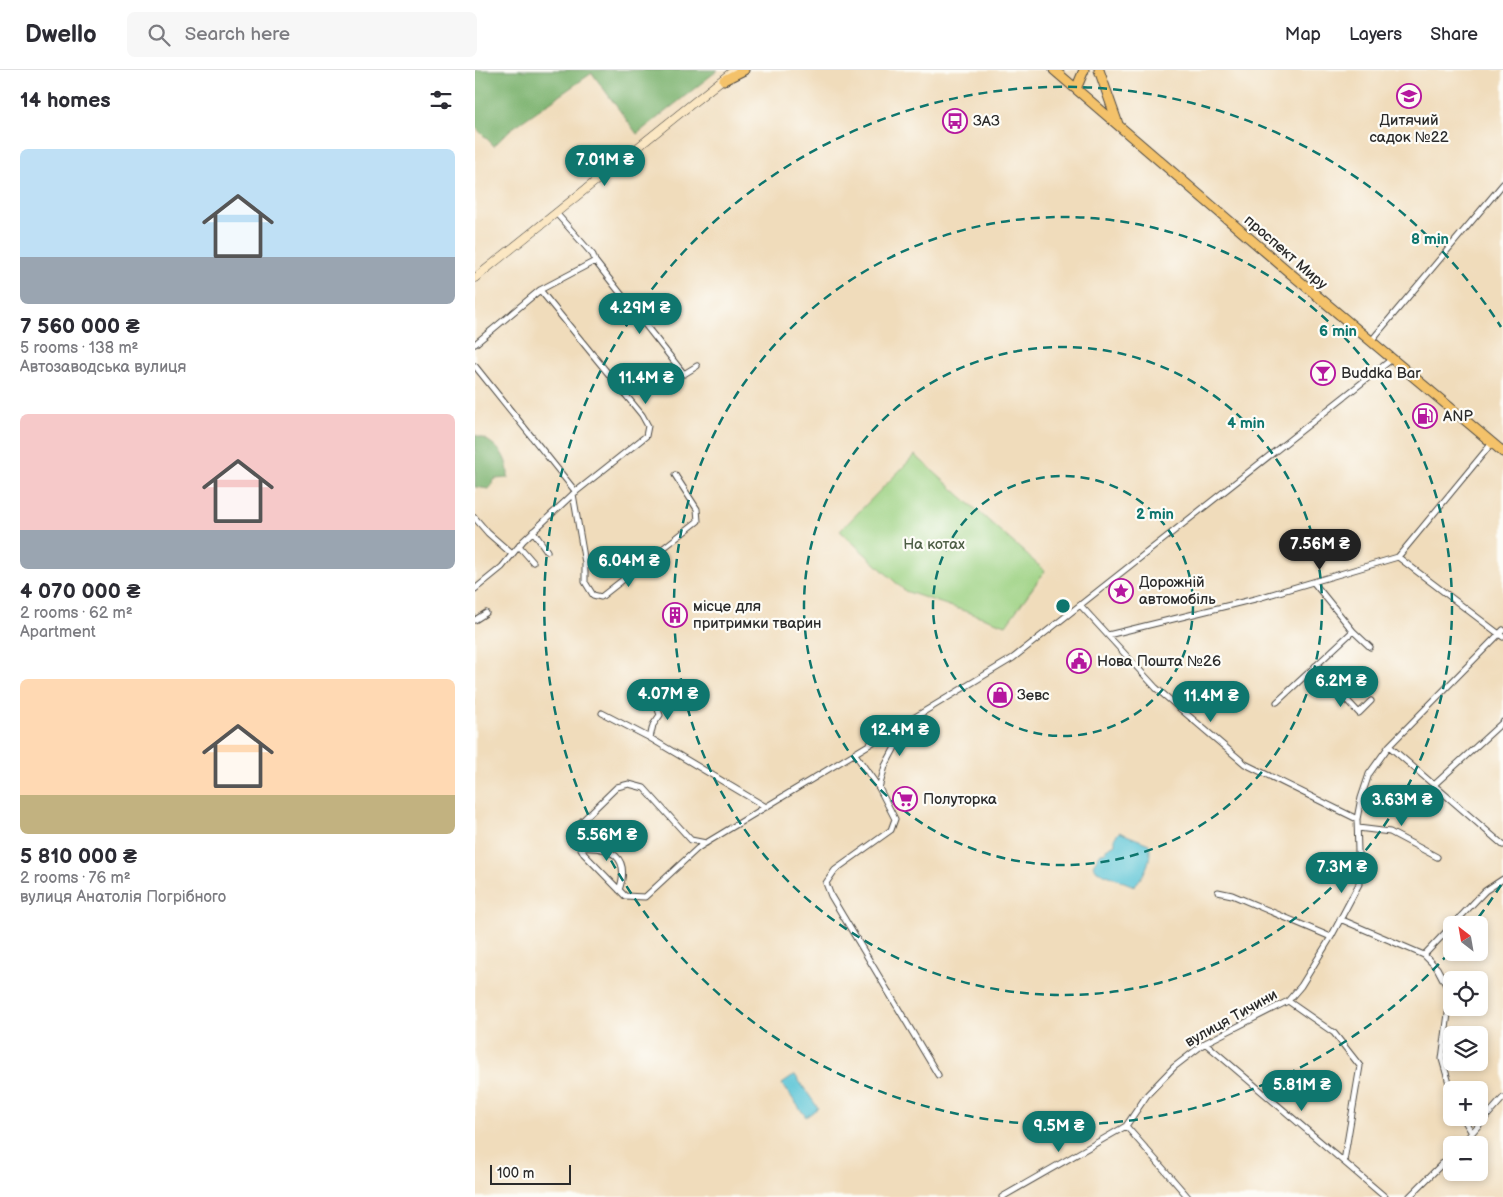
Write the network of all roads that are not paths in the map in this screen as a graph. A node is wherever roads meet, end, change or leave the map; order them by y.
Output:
1 (734, 70) edge
2 (744, 70) edge
3 (1054, 70) edge
4 (1084, 70) edge
5 (1099, 70) edge
6 (724, 80) junction
7 (1076, 89) junction
8 (1119, 126) junction
9 (1503, 184) edge
10 (555, 212) junction
11 (595, 261) junction
12 (475, 278) edge
13 (540, 290) junction
14 (562, 318) junction
15 (557, 322) dead end
16 (1371, 341) junction
17 (475, 344) edge
18 (1392, 359) junction
19 (475, 366) edge
20 (697, 366) dead end
21 (1492, 443) junction
22 (1503, 452) edge
23 (675, 475) dead end
24 (574, 493) junction
25 (475, 518) edge
26 (533, 531) junction
27 (519, 546) junction
28 (547, 551) dead end
29 (512, 554) junction
30 (1398, 557) junction
31 (533, 562) dead end
32 (1314, 583) junction
33 (475, 590) edge
34 (1081, 606) junction
35 (486, 613) dead end
36 (475, 620) edge
37 (1353, 630) junction
38 (1502, 634) edge
39 (1108, 635) junction
40 (1370, 647) dead end
41 (1315, 666) junction
42 (1371, 701) dead end
43 (1277, 702) dead end
44 (656, 704) dead end
45 (602, 713) dead end
46 (909, 721) junction
47 (1503, 722) edge
48 (650, 738) junction
49 (1389, 746) junction
50 (855, 754) junction
51 (1434, 785) junction
52 (879, 788) junction
53 (766, 807) junction
54 (1357, 819) junction
55 (1358, 828) junction
56 (691, 840) junction
57 (706, 844) junction
58 (1503, 844) edge
59 (581, 848) junction
60 (692, 854) junction
61 (1437, 857) dead end
62 (1503, 879) edge
63 (619, 890) junction
64 (1218, 892) dead end
65 (1340, 920) junction
66 (1331, 937) junction
67 (1424, 955) junction
68 (1288, 1001) junction
69 (1205, 1043) junction
70 (938, 1075) dead end
71 (1448, 1081) edge
72 (1503, 1098) edge
73 (1497, 1104) junction
74 (1503, 1108) edge
75 (1126, 1126) junction
76 (1468, 1126) edge
77 (1472, 1134) joint
78 (1344, 1161) junction
79 (1443, 1163) edge
80 (1002, 1197) edge
81 (1188, 1197) edge
82 (1385, 1197) edge
83 (1409, 1197) edge

1 - 6 street
2 - 6 main road
3 - 7 main road, проспект Миру
4 - 7 main road
5 - 8 main road
6 - 10 street
7 - 8 main road, проспект Миру
8 - 16 main road, проспект Миру
9 - 16 street
10 - 11 street
10 - 12 street
11 - 13 street
11 - 20 street
13 - 14 street
13 - 17 street
14 - 15 street
14 - 24 street
16 - 18 main road, проспект Миру
18 - 21 main road, проспект Миру
18 - 34 street
19 - 24 street
21 - 22 main road, проспект Миру
21 - 30 street
23 - 24 street
24 - 26 street
25 - 29 street
26 - 27 street
26 - 28 street
27 - 29 street
27 - 31 street
29 - 33 street
30 - 32 street
30 - 38 street
32 - 37 street
32 - 39 street
34 - 39 street
34 - 46 street
35 - 36 street
37 - 40 street
37 - 41 street
38 - 49 street, вулиця Тичини
39 - 54 street
41 - 42 street
41 - 43 street
44 - 48 street
45 - 48 street
46 - 50 street
46 - 52 street
47 - 51 street
48 - 53 street
49 - 51 street
49 - 54 street, вулиця Тичини
50 - 52 street
50 - 53 street
51 - 58 street
52 - 70 street
53 - 57 street
54 - 55 street, вулиця Тичини
55 - 61 street
55 - 65 street, вулиця Тичини
56 - 57 street
56 - 59 street
56 - 60 street
57 - 60 street
59 - 63 street
59 - 63 street
60 - 63 street
62 - 67 street
64 - 66 street
65 - 66 street, вулиця Тичини
65 - 67 street
66 - 68 street, вулиця Тичини
67 - 71 street
68 - 69 street, вулиця Тичини
68 - 78 street
69 - 75 street, вулиця Тичини
69 - 78 street
72 - 73 street
73 - 74 street
73 - 77 street
75 - 80 street, вулиця Тичини
75 - 81 street
76 - 77 street
78 - 82 street
79 - 83 street

